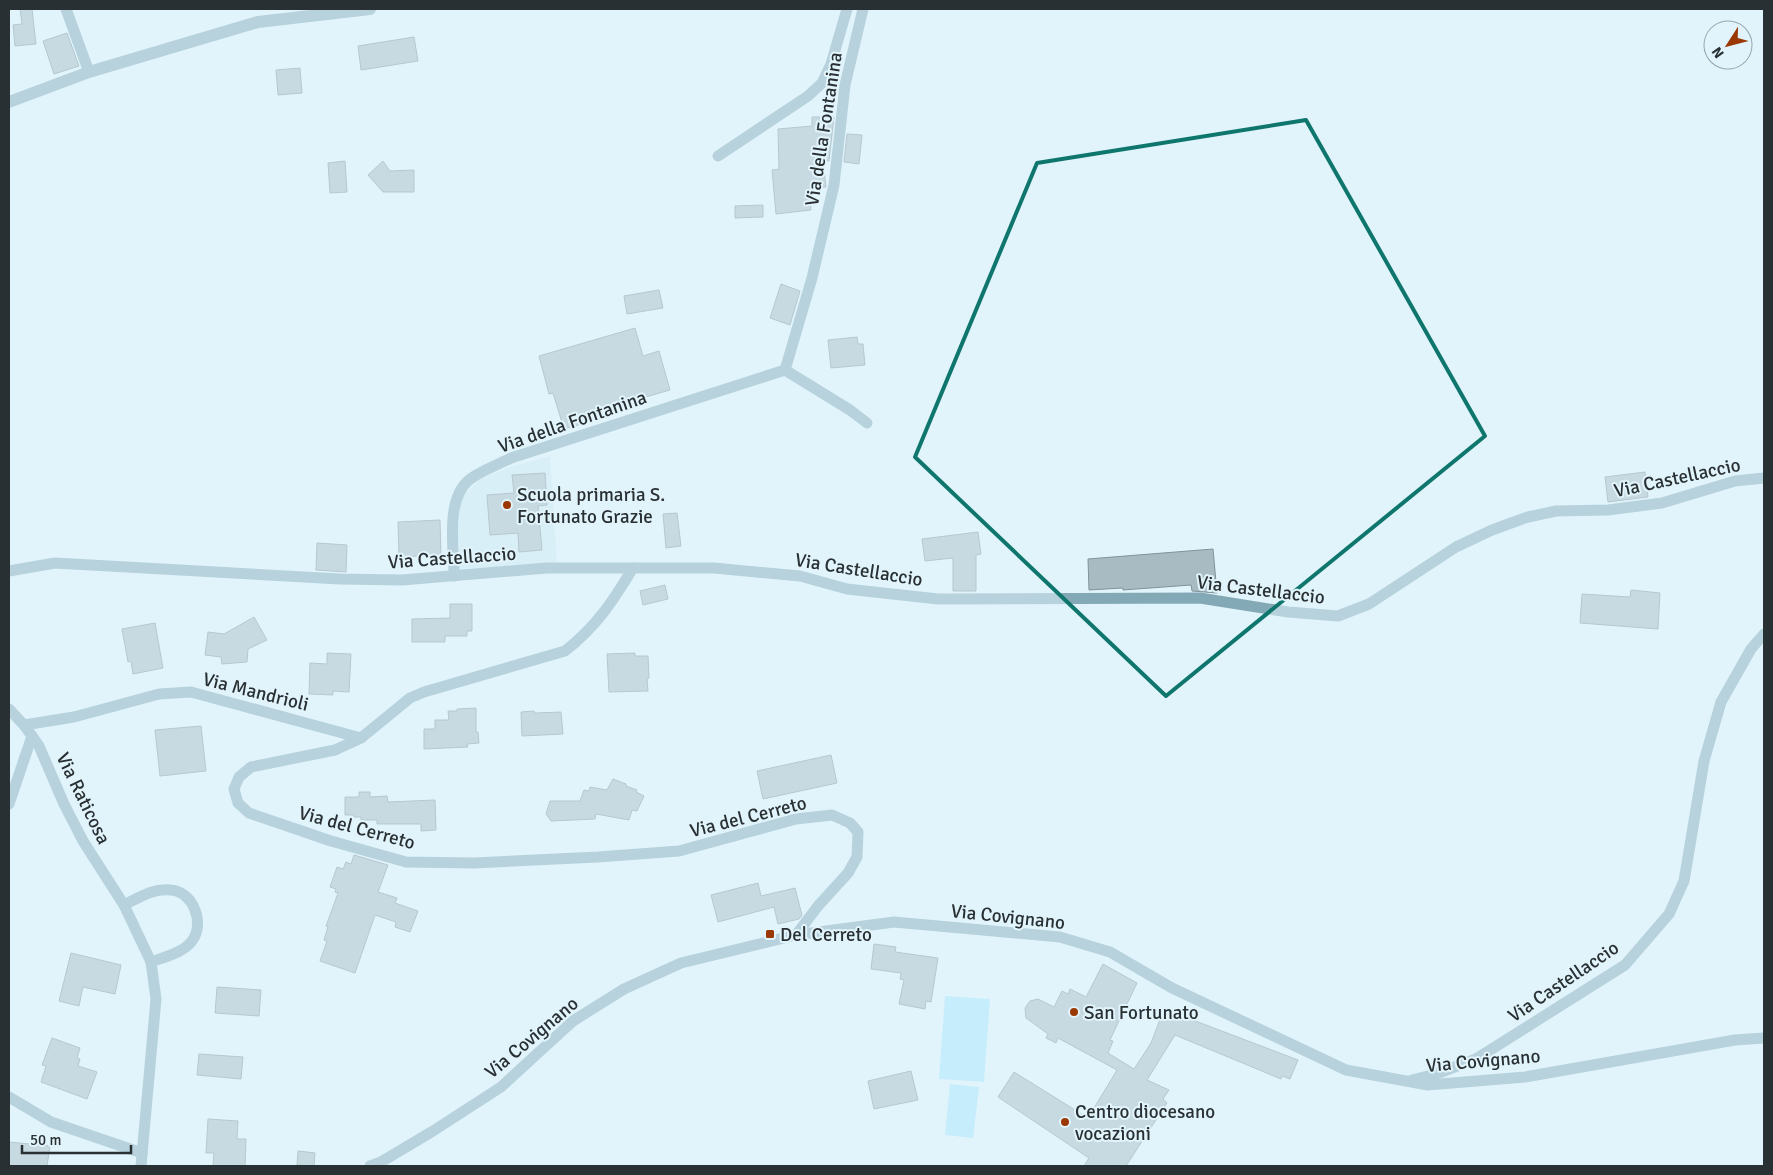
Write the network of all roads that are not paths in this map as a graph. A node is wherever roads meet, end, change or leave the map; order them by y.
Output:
1 (66, 9) edge
2 (370, 9) edge
3 (847, 9) edge
4 (863, 9) edge
5 (90, 72) junction
6 (9, 102) edge
7 (718, 156) dead end
8 (785, 370) junction
9 (866, 423) dead end
10 (1764, 478) edge
11 (633, 568) junction
12 (9, 571) edge
13 (454, 576) junction
14 (1764, 634) edge
15 (9, 710) edge
16 (24, 725) junction
17 (32, 736) junction
18 (361, 738) junction
19 (9, 804) edge
20 (124, 905) junction
21 (796, 935) junction
22 (151, 962) junction
23 (1764, 1038) edge
24 (1408, 1081) junction
25 (9, 1097) edge
26 (142, 1153) junction
27 (141, 1166) edge
28 (370, 1166) edge

1 - 5 street
2 - 5 street
3 - 7 street, Via della Fontanina
4 - 8 street, Via della Fontanina
5 - 6 street
8 - 9 street
8 - 13 street, Via della Fontanina
10 - 11 street, Via Castellaccio
11 - 13 street, Via Castellaccio
11 - 18 street, Via del Cerreto
12 - 13 street, Via Castellaccio
14 - 24 street, Via Castellaccio
15 - 16 street, Via Raticosa
16 - 17 street, Via Raticosa
16 - 18 street, Via Mandrioli
17 - 19 street
17 - 20 street, Via Raticosa
18 - 21 street, Via del Cerreto
20 - 22 street, Via Raticosa
20 - 22 street
21 - 24 street, Via Covignano
21 - 28 street, Via Covignano
22 - 26 street, Via Raticosa
23 - 24 street, Via Covignano
25 - 26 street
26 - 27 street, Via Raticosa

